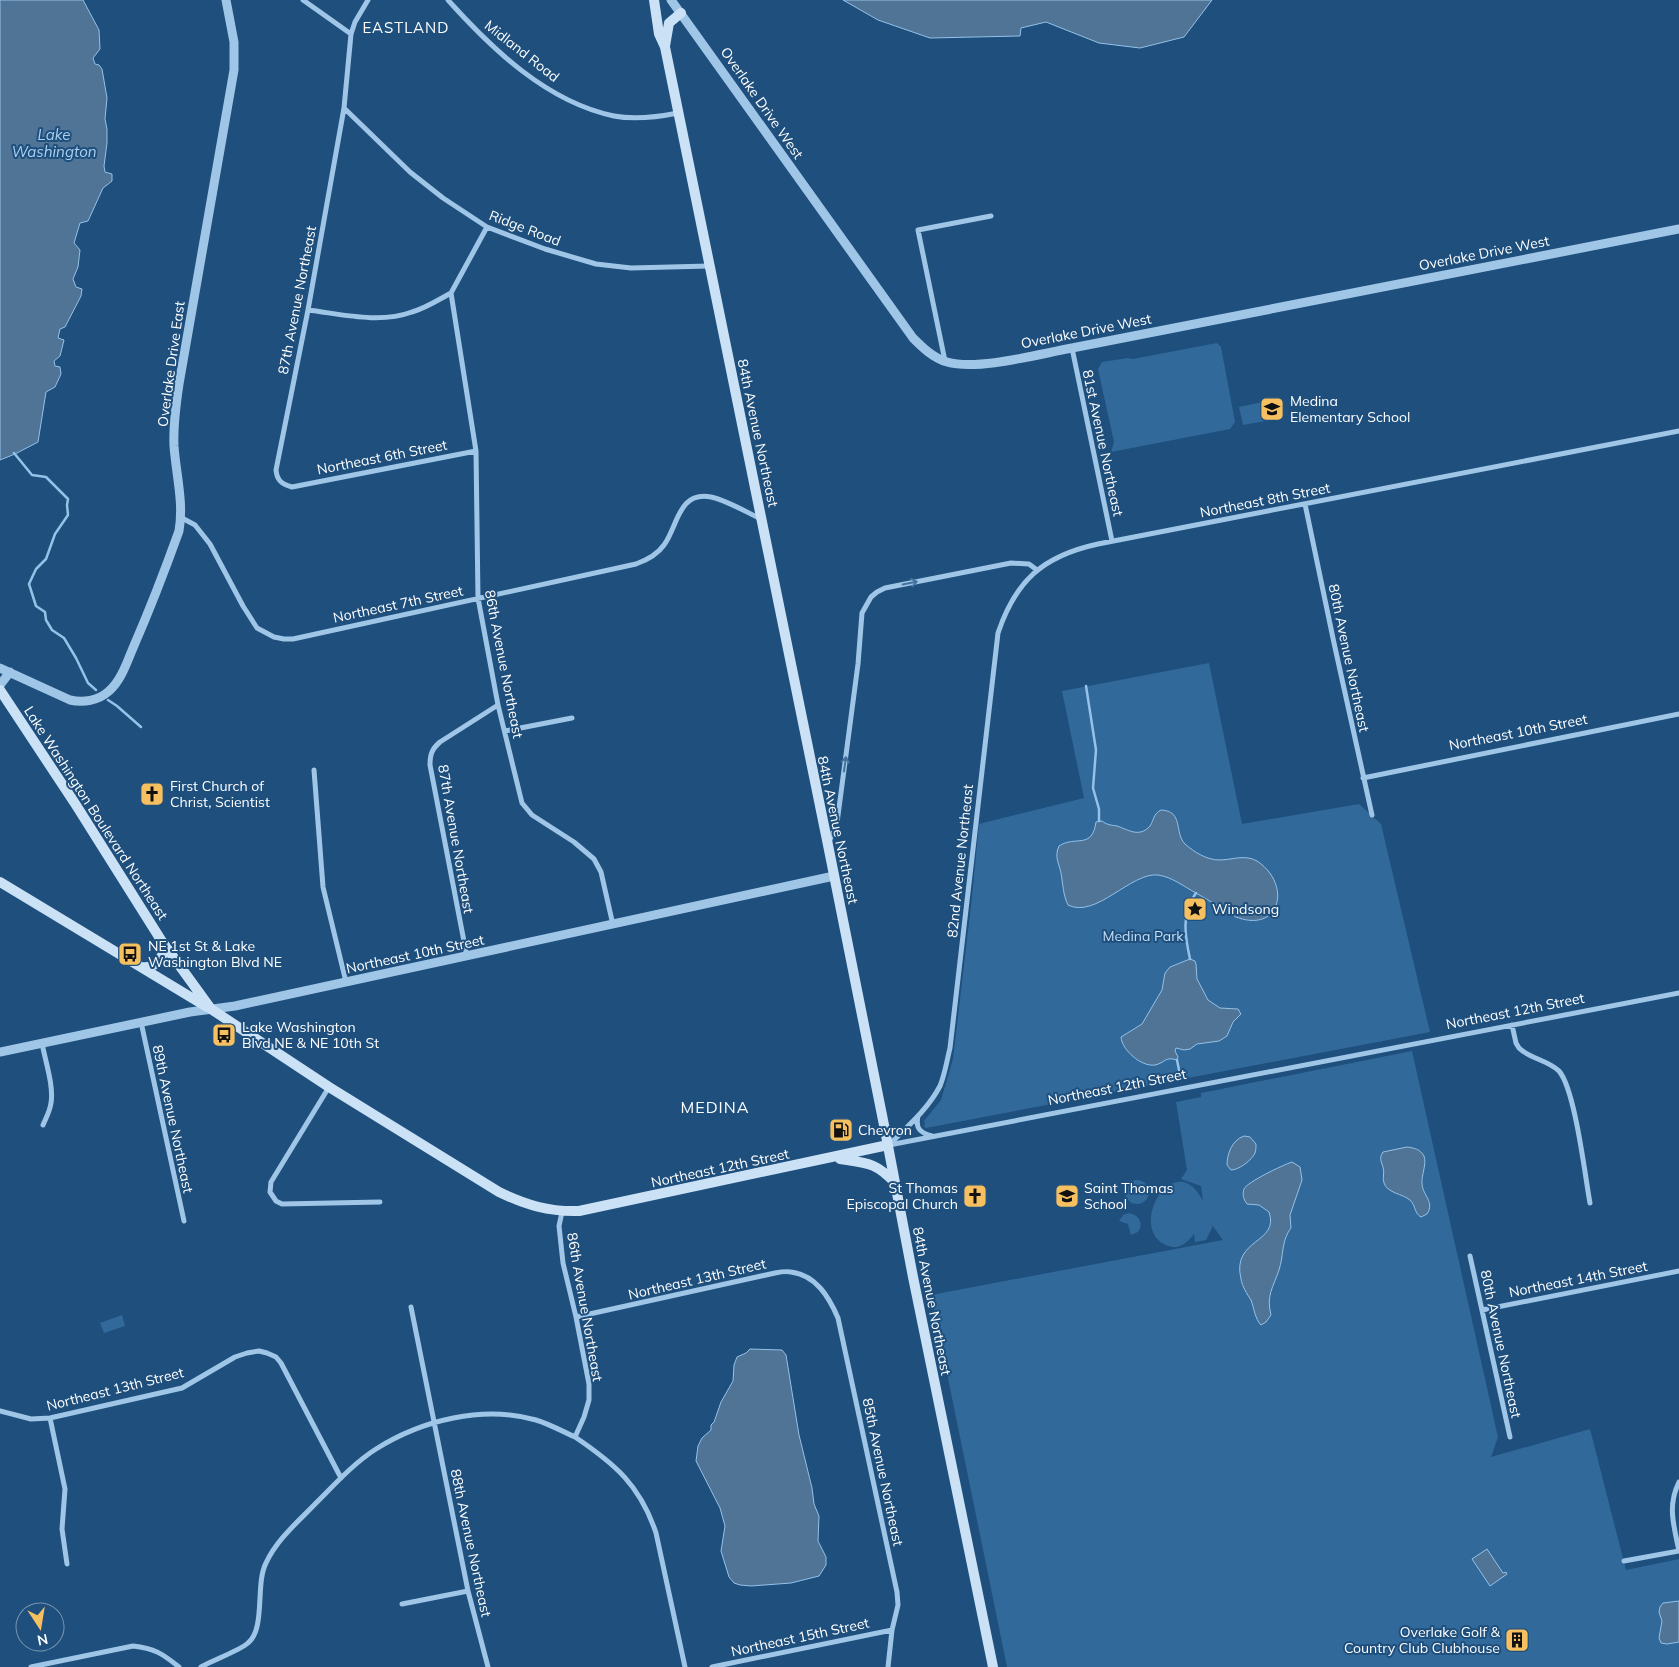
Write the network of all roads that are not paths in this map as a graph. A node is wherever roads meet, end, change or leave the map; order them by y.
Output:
1 (226, 0) edge
2 (303, 0) edge
3 (368, 0) edge
4 (448, 0) edge
5 (654, 0) edge
6 (671, 0) edge
7 (681, 13) junction
8 (352, 34) junction
9 (665, 47) junction
10 (344, 108) junction
11 (678, 113) junction
12 (991, 216) dead end
13 (486, 227) junction
14 (1679, 228) edge
15 (710, 266) junction
16 (451, 293) junction
17 (308, 310) junction
18 (1072, 348) junction
19 (945, 362) junction
20 (1679, 431) edge
21 (476, 450) junction
22 (292, 486) joint
23 (1305, 504) junction
24 (182, 518) junction
25 (761, 519) junction
26 (1112, 541) junction
27 (1037, 570) junction
28 (478, 598) junction
29 (0, 668) edge
30 (10, 672) junction
31 (0, 685) edge
32 (0, 690) edge
33 (498, 705) junction
34 (1679, 714) edge
35 (572, 718) dead end
36 (505, 731) junction
37 (314, 770) dead end
38 (1363, 778) junction
39 (1372, 815) dead end
40 (828, 845) junction
41 (834, 876) junction
42 (0, 882) edge
43 (613, 925) junction
44 (162, 940) junction
45 (467, 957) junction
46 (140, 967) junction
47 (346, 982) junction
48 (1679, 993) edge
49 (211, 1009) junction
50 (141, 1022) junction
51 (1512, 1025) junction
52 (42, 1043) junction
53 (0, 1052) edge
54 (329, 1087) junction
55 (918, 1116) junction
56 (42, 1125) dead end
57 (935, 1137) junction
58 (888, 1145) junction
59 (831, 1158) junction
60 (895, 1183) junction
61 (380, 1202) dead end
62 (1590, 1202) dead end
63 (562, 1212) junction
64 (184, 1221) dead end
65 (1470, 1256) dead end
66 (1679, 1271) edge
67 (820, 1286) joint
68 (411, 1307) dead end
69 (1482, 1310) junction
70 (576, 1317) junction
71 (0, 1412) edge
72 (50, 1418) junction
73 (434, 1422) junction
74 (574, 1437) junction
75 (1510, 1437) dead end
76 (341, 1478) junction
77 (1679, 1482) edge
78 (1679, 1551) edge
79 (1624, 1561) dead end
80 (67, 1564) dead end
81 (468, 1591) junction
82 (402, 1604) dead end
83 (892, 1630) junction
84 (31, 1667) edge
85 (179, 1667) edge
86 (201, 1667) edge
87 (488, 1667) edge
88 (685, 1667) edge
89 (712, 1667) edge
90 (888, 1667) edge
91 (993, 1667) edge

1 - 24 street, Overlake Drive East
2 - 8 street
3 - 8 street, 87th Avenue Northeast
4 - 11 street, Midland Road
5 - 9 main road, 84th Avenue Northeast
6 - 7 street, Overlake Drive West
7 - 9 main road
7 - 19 street, Overlake Drive West
8 - 10 street, 87th Avenue Northeast
9 - 11 main road, 84th Avenue Northeast
10 - 13 street, Ridge Road
10 - 17 street, 87th Avenue Northeast
11 - 15 main road, 84th Avenue Northeast
12 - 19 street
13 - 15 street, Ridge Road
13 - 16 street
14 - 18 street, Overlake Drive West
15 - 25 main road, 84th Avenue Northeast
16 - 17 street
16 - 21 street, 86th Avenue Northeast
17 - 22 street, 87th Avenue Northeast
18 - 19 street, Overlake Drive West
18 - 26 street, 81st Avenue Northeast
20 - 23 street, Northeast 8th Street
21 - 22 street, Northeast 6th Street
21 - 28 street, 86th Avenue Northeast
23 - 26 street, Northeast 8th Street
23 - 38 street, 80th Avenue Northeast
24 - 28 street, Northeast 7th Street
24 - 30 street, Overlake Drive East
25 - 28 street, Northeast 7th Street
25 - 40 main road, 84th Avenue Northeast
26 - 27 street, Northeast 8th Street
40 -> 27 street
27 - 55 street, 82nd Avenue Northeast
28 - 33 street, 86th Avenue Northeast
29 - 30 street, Overlake Drive East
30 - 31 street
32 - 44 main road, Lake Washington Boulevard Northeast
33 - 36 street, 86th Avenue Northeast
33 - 45 street, 87th Avenue Northeast
34 - 38 street, Northeast 10th Street
35 - 36 street
36 - 43 street, 86th Avenue Northeast
37 - 47 street
38 - 39 street, 80th Avenue Northeast
40 - 41 main road, 84th Avenue Northeast
41 - 43 street, Northeast 10th Street
41 - 58 main road, 84th Avenue Northeast
42 - 46 main road
43 - 45 street, Northeast 10th Street
44 - 46 main road
44 - 49 main road, Lake Washington Boulevard Northeast
45 - 47 street, Northeast 10th Street
46 - 49 main road
47 - 49 street, Northeast 10th Street
48 - 51 street, Northeast 12th Street
49 - 50 street, Northeast 10th Street
49 - 54 main road, Lake Washington Boulevard Northeast
50 - 52 street, Northeast 10th Street
50 - 64 street, 89th Avenue Northeast
51 - 57 street, Northeast 12th Street
51 - 62 street
52 - 53 street, Northeast 10th Street
52 - 56 street
54 - 61 street
54 - 63 main road, Lake Washington Boulevard Northeast
55 - 57 street
55 - 58 street, 82nd Avenue Northeast
57 - 58 street, Northeast 12th Street
58 - 59 main road, Northeast 12th Street
58 - 60 main road, 84th Avenue Northeast
59 - 60 main road
59 - 63 main road, Northeast 12th Street
60 - 91 main road, 84th Avenue Northeast
63 - 70 street, 86th Avenue Northeast
65 - 69 street, 80th Avenue Northeast
66 - 69 street, Northeast 14th Street
67 - 70 street, Northeast 13th Street
67 - 83 street, 85th Avenue Northeast
68 - 73 street, 88th Avenue Northeast
69 - 75 street, 80th Avenue Northeast
70 - 74 street, 86th Avenue Northeast
71 - 72 street, Northeast 13th Street
72 - 76 street, Northeast 13th Street
72 - 80 street
73 - 74 street
73 - 76 street
73 - 81 street, 88th Avenue Northeast
74 - 88 street
76 - 86 street
77 - 78 street
78 - 79 street
81 - 82 street
81 - 87 street, 88th Avenue Northeast
83 - 89 street, Northeast 15th Street
83 - 90 street, 85th Avenue Northeast
84 - 85 street

